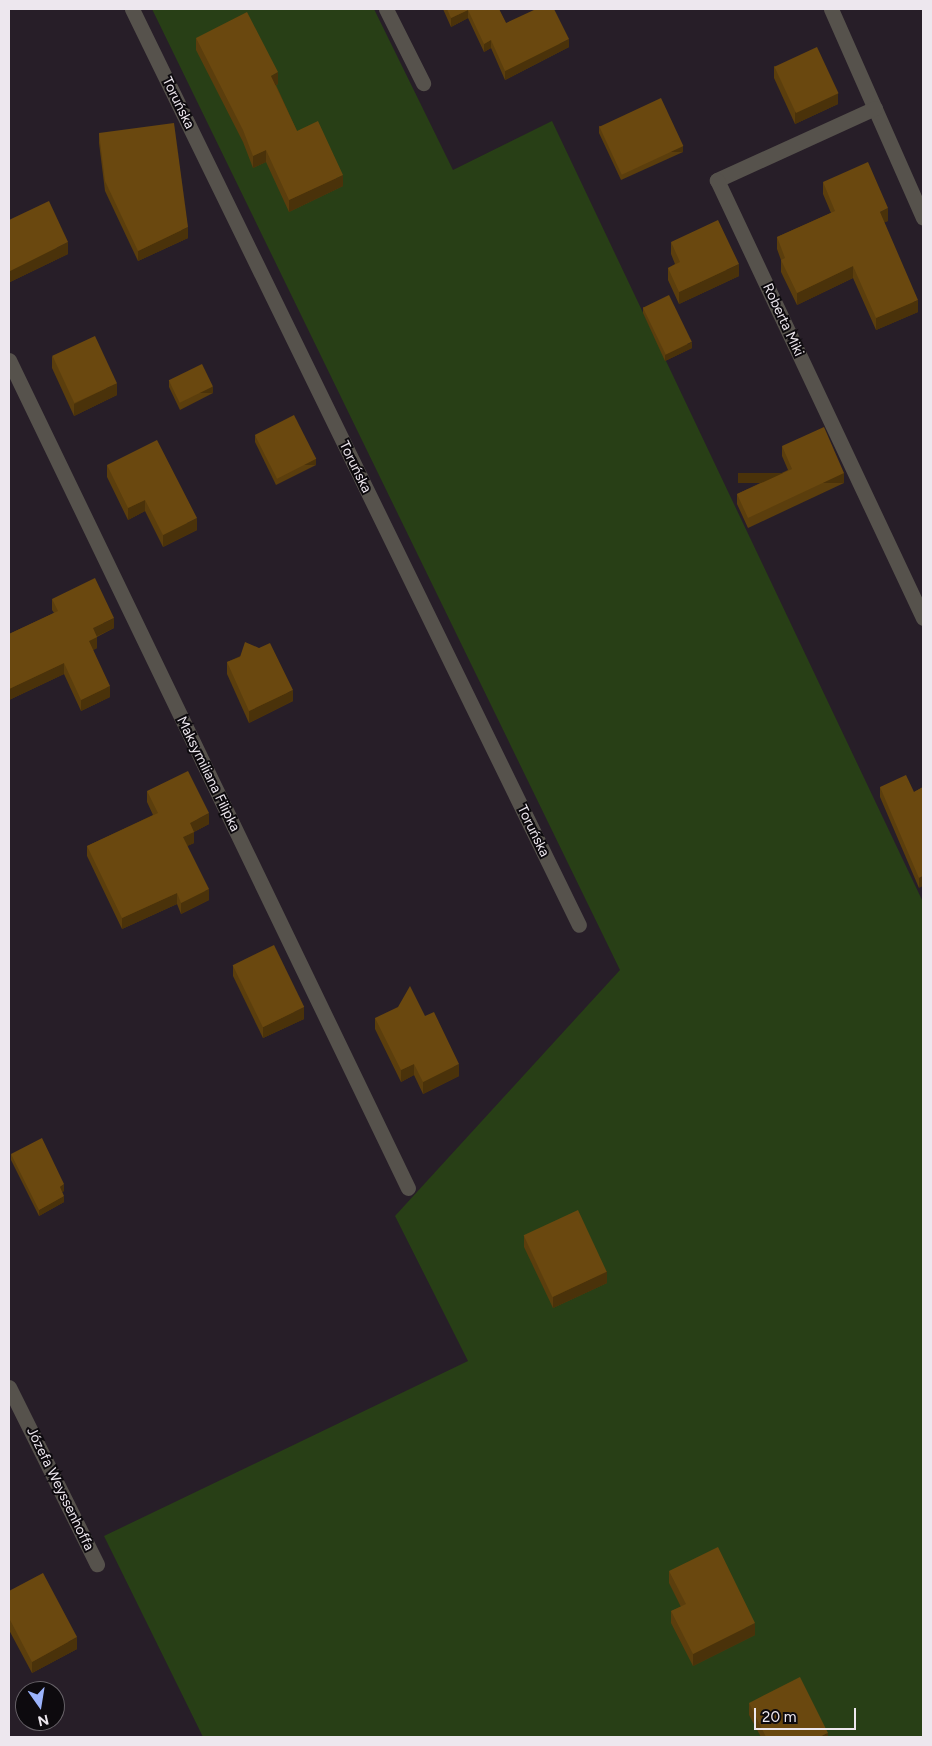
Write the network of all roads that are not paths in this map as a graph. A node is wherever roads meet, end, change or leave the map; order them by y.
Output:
1 (132, 9) edge
2 (386, 9) edge
3 (831, 9) edge
4 (423, 83) dead end
5 (875, 108) junction
6 (923, 218) edge
7 (9, 360) edge
8 (923, 618) edge
9 (579, 925) dead end
10 (408, 1188) dead end
11 (9, 1387) edge
12 (97, 1564) dead end

1 - 9 street, Toruńska
2 - 4 street
3 - 5 street
5 - 6 street
5 - 8 street, Roberta Miki
7 - 10 street, Maksymiliana Filipka
11 - 12 street, Józefa Weyssenhoffa

